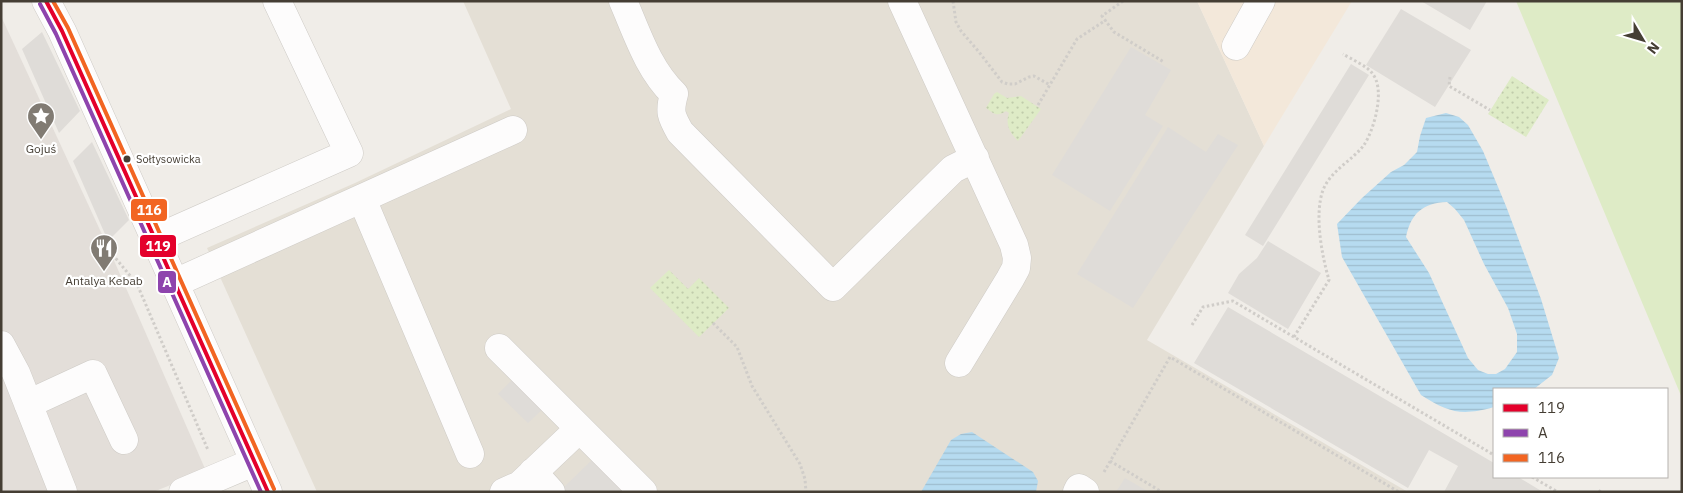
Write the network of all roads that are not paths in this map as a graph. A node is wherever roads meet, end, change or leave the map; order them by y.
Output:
1 (46, 1) edge
2 (277, 1) edge
3 (623, 1) edge
4 (902, 1) edge
5 (1261, 1) edge
6 (1236, 46) dead end
7 (513, 130) dead end
8 (975, 158) junction
9 (362, 199) junction
10 (156, 239) junction
11 (175, 283) junction
12 (499, 348) dead end
13 (2, 350) edge
14 (959, 363) dead end
15 (28, 404) junction
16 (578, 429) junction
17 (124, 440) dead end
18 (470, 454) dead end
19 (254, 462) junction
20 (533, 472) junction
21 (1093, 484) edge
22 (62, 492) edge
23 (183, 492) edge
24 (268, 492) edge
25 (504, 492) edge
26 (551, 492) edge
27 (644, 492) edge
28 (1077, 492) edge

1 - 10 street
2 - 10 street
3 - 8 street
4 - 8 street
5 - 6 street
7 - 9 street
8 - 14 street
9 - 11 street
9 - 18 street
10 - 11 street
11 - 19 street
12 - 16 street
13 - 15 street
15 - 17 street
15 - 22 street
16 - 20 street
16 - 27 street
19 - 23 street
19 - 24 street
20 - 25 street
20 - 26 street
21 - 28 street

